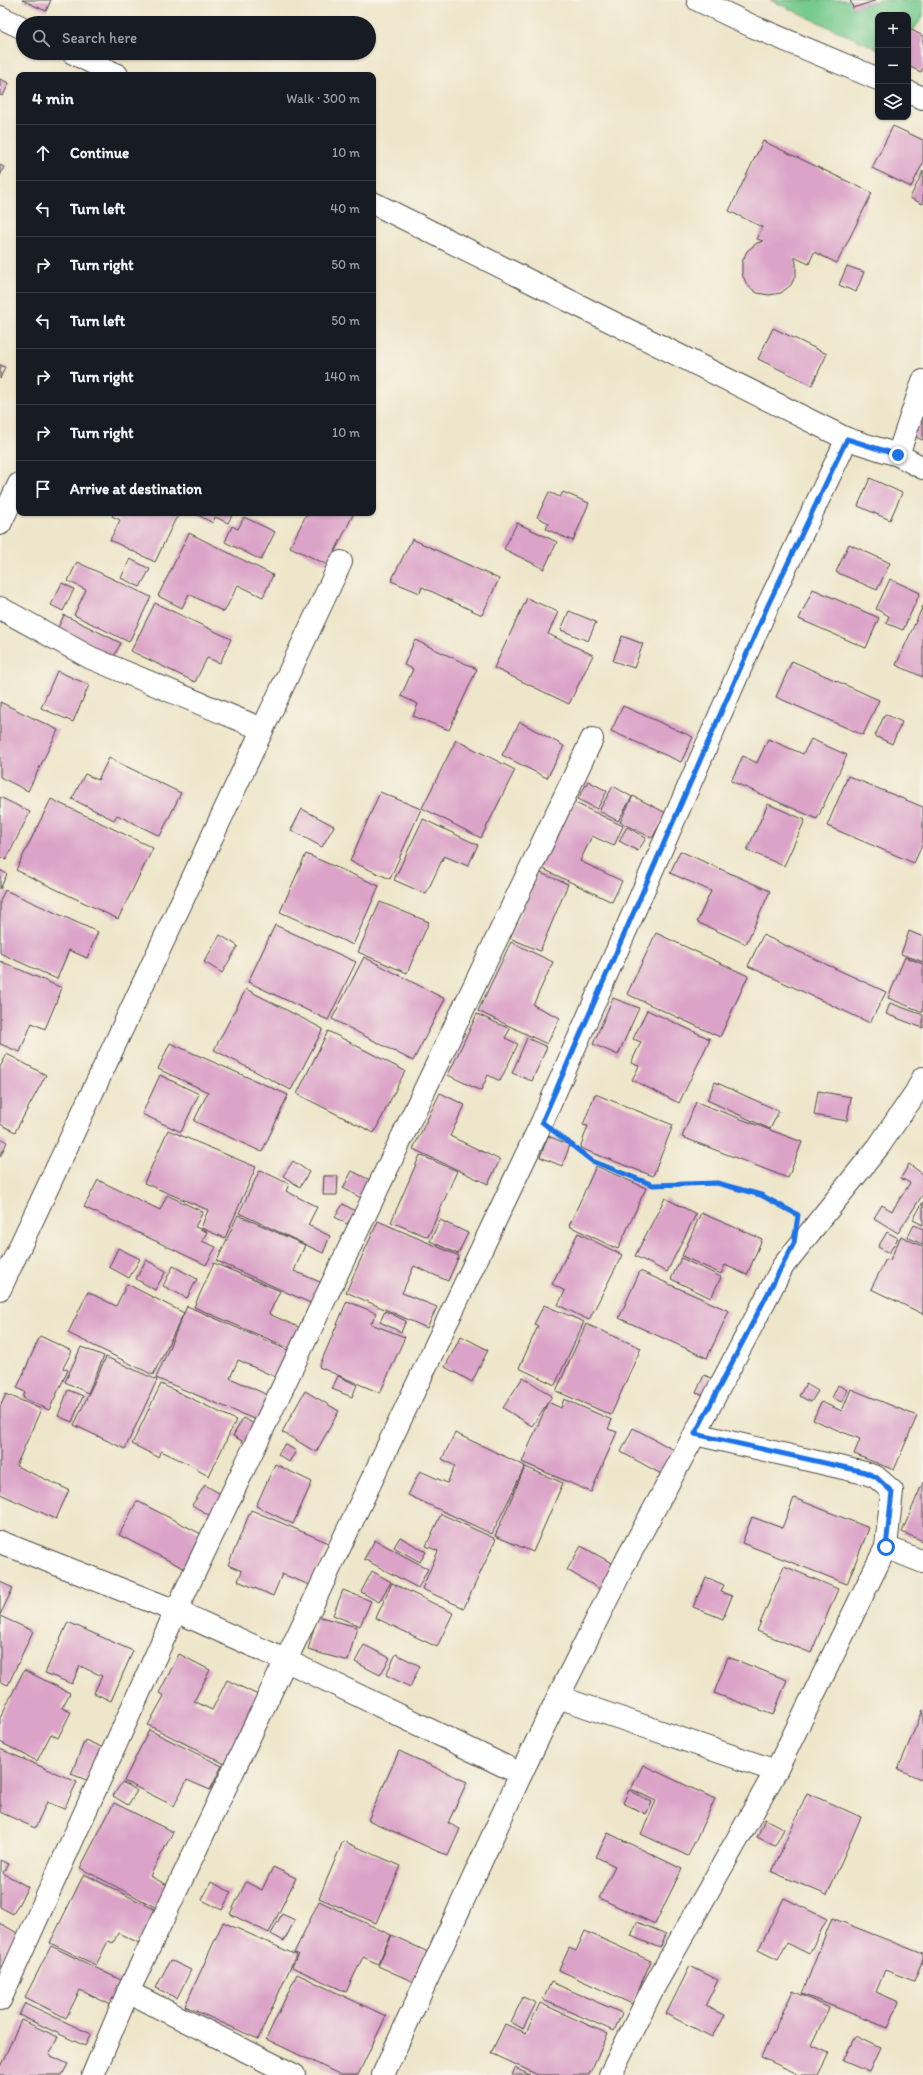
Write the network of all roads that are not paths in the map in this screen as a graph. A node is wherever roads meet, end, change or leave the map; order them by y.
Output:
1 (698, 0) edge
2 (0, 17) edge
3 (16, 25) edge
4 (87, 60) edge
5 (111, 72) edge
6 (875, 78) edge
7 (911, 93) edge
8 (923, 98) edge
9 (376, 204) edge
10 (923, 381) edge
11 (847, 439) junction
12 (898, 455) junction
13 (923, 468) edge
14 (16, 490) edge
15 (0, 524) edge
16 (341, 562) dead end
17 (0, 608) edge
18 (262, 729) junction
19 (592, 739) dead end
20 (923, 1078) edge
21 (0, 1289) edge
22 (695, 1434) junction
23 (0, 1542) edge
24 (886, 1547) junction
25 (923, 1562) edge
26 (176, 1611) junction
27 (287, 1660) junction
28 (558, 1697) junction
29 (776, 1771) junction
30 (521, 1774) junction
31 (128, 1992) junction
32 (0, 2000) edge
33 (93, 2075) edge
34 (294, 2075) edge
35 (383, 2075) edge
36 (610, 2075) edge

1 - 6 street
2 - 3 street
4 - 5 street
7 - 8 street
9 - 11 street
10 - 12 street
11 - 12 street
11 - 27 street
12 - 13 street
14 - 15 street
16 - 18 street
17 - 18 street
18 - 21 street
19 - 26 street
20 - 22 street
22 - 24 street
22 - 28 street
23 - 26 street
24 - 25 street
24 - 29 street
26 - 27 street
26 - 32 street
27 - 30 street
27 - 31 street
28 - 29 street
28 - 30 street
29 - 36 street
30 - 35 street
31 - 33 street
31 - 34 street

